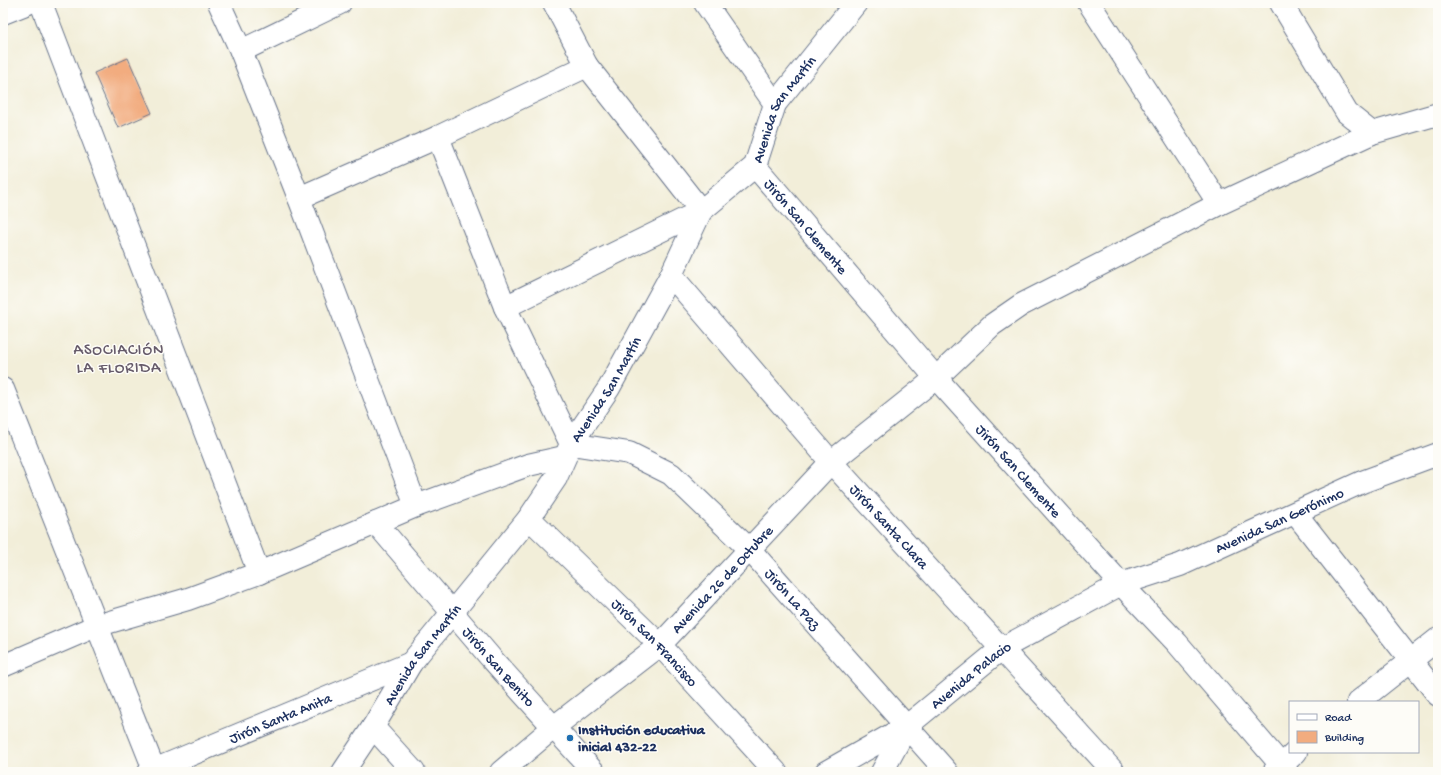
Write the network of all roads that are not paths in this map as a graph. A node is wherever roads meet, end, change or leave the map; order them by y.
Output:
1 (28, 3) edge
2 (41, 3) edge
3 (219, 3) edge
4 (340, 3) edge
5 (554, 3) edge
6 (705, 3) edge
7 (856, 3) edge
8 (1089, 3) edge
9 (1280, 3) edge
10 (3, 13) edge
11 (241, 51) junction
12 (587, 66) junction
13 (775, 104) junction
14 (1438, 114) edge
15 (1372, 134) junction
16 (438, 136) junction
17 (755, 166) junction
18 (299, 198) junction
19 (1219, 204) junction
20 (701, 211) junction
21 (671, 275) junction
22 (505, 307) junction
23 (936, 378) junction
24 (3, 389) edge
25 (567, 450) junction
26 (1438, 454) edge
27 (831, 462) junction
28 (416, 506) junction
29 (1296, 514) junction
30 (530, 518) junction
31 (376, 523) junction
32 (750, 550) junction
33 (259, 573) junction
34 (1120, 584) junction
35 (452, 613) junction
36 (96, 626) junction
37 (1438, 639) edge
38 (660, 646) junction
39 (1001, 649) junction
40 (1411, 660) junction
41 (411, 663) junction
42 (3, 666) edge
43 (1438, 695) edge
44 (1359, 701) edge
45 (907, 726) junction
46 (373, 727) junction
47 (554, 727) junction
48 (1284, 765) edge
49 (153, 771) edge
50 (343, 772) edge
51 (414, 772) edge
52 (501, 772) edge
53 (594, 772) edge
54 (776, 772) edge
55 (826, 772) edge
56 (882, 772) edge
57 (947, 772) edge
58 (1114, 772) edge

1 - 10 street
2 - 33 street
3 - 11 street
4 - 11 street
5 - 12 street
6 - 13 street
7 - 13 street, Avenida San Martín
8 - 19 street
9 - 15 street
11 - 18 street
12 - 16 street
12 - 20 street
13 - 17 street, Avenida San Martín
14 - 15 street, Avenida 26 de Octubre
15 - 19 street, Avenida 26 de Octubre
16 - 18 street
16 - 22 street
17 - 20 street, Avenida San Martín
17 - 23 street, Jirón San Clemente
18 - 28 street
19 - 23 street, Avenida 26 de Octubre
20 - 21 street, Avenida San Martín
20 - 22 street
21 - 25 street, Avenida San Martín
21 - 27 street, Jirón Santa Clara
22 - 25 street
23 - 27 street, Avenida 26 de Octubre
23 - 34 street, Jirón San Clemente
24 - 36 street
25 - 28 street
25 - 30 street, Avenida San Martín
25 - 32 street, Jirón La Paz
26 - 29 street, Avenida San Gerónimo
27 - 32 street, Avenida 26 de Octubre
27 - 39 street, Jirón Santa Clara
28 - 31 street
29 - 34 street, Avenida San Gerónimo
29 - 40 street
30 - 35 street, Avenida San Martín
30 - 38 street, Jirón San Francisco
31 - 33 street
31 - 35 street, Jirón San Benito
32 - 38 street, Avenida 26 de Octubre
32 - 45 street, Jirón La Paz
33 - 36 street
34 - 39 street, Avenida Palacio
34 - 48 street, Jirón San Clemente
35 - 41 street, Avenida San Martín
35 - 47 street, Jirón San Benito
36 - 42 street
36 - 49 street
37 - 40 street
38 - 47 street, Avenida 26 de Octubre
38 - 54 street, Jirón San Francisco
39 - 45 street, Avenida Palacio
39 - 58 street, Jirón Santa Clara
40 - 43 street
40 - 44 street
41 - 46 street, Avenida San Martín
41 - 49 street, Jirón Santa Anita
45 - 55 street, Avenida Palacio
45 - 56 street
45 - 57 street, Jirón La Paz
46 - 50 street, Avenida San Martín
46 - 51 street
47 - 52 street, Avenida 26 de Octubre
47 - 53 street, Jirón San Benito

